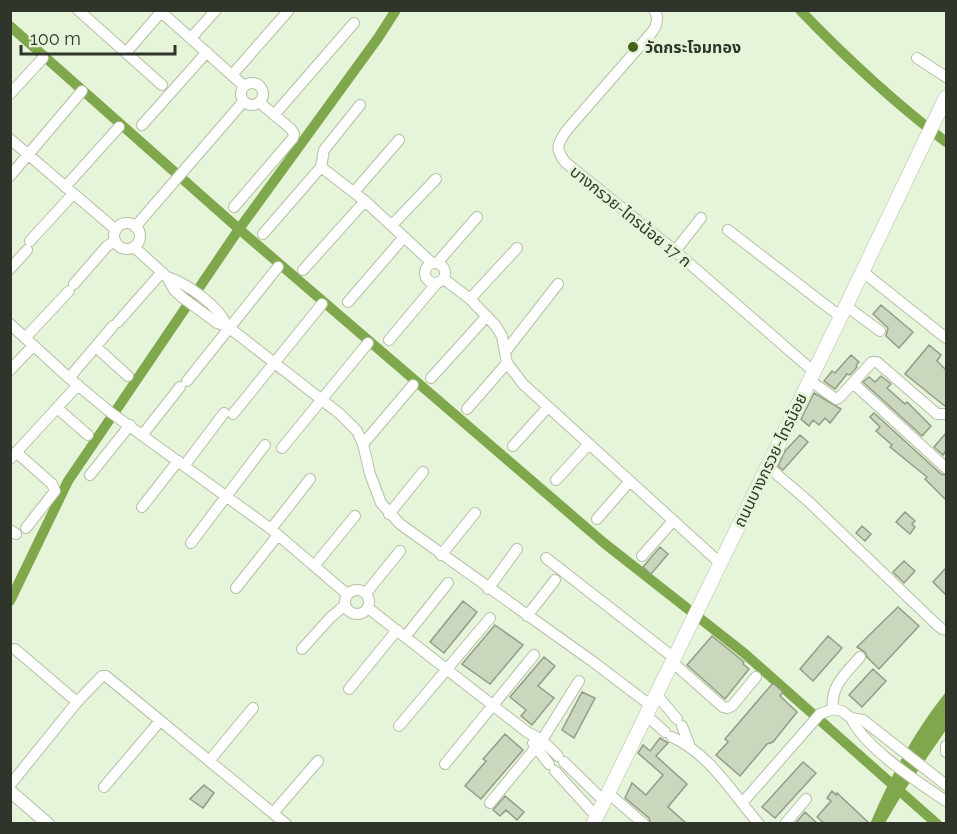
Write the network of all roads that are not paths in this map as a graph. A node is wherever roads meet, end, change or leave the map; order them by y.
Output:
1 (78, 10) edge
2 (216, 10) edge
3 (289, 10) edge
4 (654, 10) edge
5 (160, 11) edge
6 (354, 23) dead end
7 (191, 38) junction
8 (130, 48) dead end
9 (207, 52) junction
10 (43, 57) dead end
11 (917, 58) dead end
12 (232, 75) junction
13 (946, 76) edge
14 (162, 85) dead end
15 (244, 86) junction
16 (82, 91) dead end
17 (10, 94) edge
18 (946, 97) edge
19 (243, 102) junction
20 (260, 102) junction
21 (360, 105) dead end
22 (274, 115) junction
23 (142, 125) dead end
24 (119, 127) dead end
25 (10, 139) edge
26 (399, 140) dead end
27 (29, 155) junction
28 (321, 167) junction
29 (10, 176) edge
30 (436, 179) dead end
31 (69, 190) junction
32 (354, 192) junction
33 (365, 201) junction
34 (234, 207) dead end
35 (477, 217) dead end
36 (701, 218) dead end
37 (392, 225) junction
38 (135, 227) junction
39 (728, 230) dead end
40 (263, 234) dead end
41 (115, 235) junction
42 (404, 237) junction
43 (134, 246) junction
44 (517, 248) dead end
45 (675, 250) junction
46 (435, 263) junction
47 (278, 267) dead end
48 (10, 269) edge
49 (303, 270) dead end
50 (863, 272) junction
51 (164, 275) junction
52 (440, 281) junction
53 (558, 284) dead end
54 (470, 299) junction
55 (348, 302) dead end
56 (322, 304) dead end
57 (207, 309) junction
58 (844, 312) junction
59 (487, 316) junction
60 (10, 324) edge
61 (229, 327) junction
62 (880, 331) dead end
63 (946, 338) edge
64 (389, 340) dead end
65 (29, 342) junction
66 (368, 343) dead end
67 (96, 347) junction
68 (506, 358) junction
69 (275, 363) junction
70 (10, 370) edge
71 (811, 375) junction
72 (128, 376) dead end
73 (431, 378) dead end
74 (74, 381) junction
75 (853, 383) junction
76 (413, 385) dead end
77 (323, 400) junction
78 (548, 407) junction
79 (57, 408) junction
80 (467, 409) dead end
81 (946, 414) edge
82 (130, 426) junction
83 (143, 434) junction
84 (88, 435) dead end
85 (363, 444) junction
86 (589, 444) junction
87 (265, 446) dead end
88 (513, 446) dead end
89 (282, 448) dead end
90 (13, 455) edge
91 (181, 463) junction
92 (767, 466) junction
93 (946, 468) edge
94 (423, 472) dead end
95 (90, 476) dead end
96 (310, 479) dead end
97 (556, 480) dead end
98 (630, 481) junction
99 (226, 497) junction
100 (142, 507) dead end
101 (475, 513) dead end
102 (389, 514) junction
103 (355, 516) dead end
104 (597, 519) dead end
105 (673, 521) junction
106 (17, 531) edge
107 (275, 532) junction
108 (191, 543) dead end
109 (517, 549) dead end
110 (400, 551) dead end
111 (441, 555) junction
112 (642, 556) dead end
113 (546, 558) dead end
114 (720, 562) junction
115 (314, 566) junction
116 (555, 580) dead end
117 (448, 583) dead end
118 (236, 588) dead end
119 (488, 589) junction
120 (366, 593) junction
121 (346, 600) junction
122 (368, 608) junction
123 (527, 616) junction
124 (490, 618) dead end
125 (946, 630) edge
126 (401, 634) junction
127 (15, 649) dead end
128 (302, 649) dead end
129 (534, 655) dead end
130 (860, 657) dead end
131 (672, 659) junction
132 (448, 669) junction
133 (756, 677) dead end
134 (579, 681) dead end
135 (349, 688) dead end
136 (77, 702) junction
137 (494, 705) junction
138 (650, 705) junction
139 (253, 708) dead end
140 (833, 709) junction
141 (851, 718) junction
142 (160, 721) junction
143 (399, 726) dead end
144 (539, 744) junction
145 (689, 744) junction
146 (946, 746) edge
147 (946, 752) edge
148 (209, 761) junction
149 (318, 761) dead end
150 (445, 764) dead end
151 (10, 785) edge
152 (946, 785) edge
153 (104, 787) dead end
154 (10, 791) edge
155 (606, 797) junction
156 (806, 799) dead end
157 (946, 801) edge
158 (743, 802) junction
159 (490, 803) dead end
160 (273, 813) junction
161 (594, 820) edge
162 (48, 824) edge
163 (286, 824) edge
164 (644, 824) edge
165 (759, 824) edge
166 (785, 824) edge

1 - 14 street
2 - 7 street
3 - 12 street
4 - 45 street, บางกรวย-ไทรน้อย 17 ก
5 - 7 street
5 - 8 street
6 - 22 street
7 - 9 street
9 - 12 street
9 - 23 street
10 - 17 street
11 - 13 street
12 - 15 street
15 - 19 street
15 - 20 street
16 - 27 street
18 - 50 main road, ถนนบางกรวย-ไทรน้อย
19 - 20 street
19 - 38 street
20 - 22 street
21 - 28 street
22 - 34 street
24 - 31 street
25 - 27 street
26 - 32 street
27 - 29 street
27 - 31 street
28 - 32 street
28 - 40 street
30 - 37 street
31 - 41 street
31 - 48 street
32 - 33 street
33 - 37 street
33 - 49 street
35 - 46 street
36 - 45 street
37 - 42 street
38 - 41 street
38 - 43 street
39 - 58 street
41 - 43 street
41 - 65 street
42 - 46 street
42 - 55 street
43 - 51 street
44 - 54 street
45 - 71 street, บางกรวย-ไทรน้อย 17 ก
46 - 52 street
46 - 52 street
47 - 61 street
50 - 58 main road, ถนนบางกรวย-ไทรน้อย
50 - 63 street
51 - 57 street
51 - 57 street
51 - 67 street
52 - 54 street
52 - 64 street
53 - 68 street
54 - 59 street
56 - 69 street
57 - 61 street
58 - 62 street
58 - 71 main road, ถนนบางกรวย-ไทรน้อย
59 - 68 street
59 - 73 street
60 - 65 street
61 - 69 street
61 - 83 street
65 - 70 street
65 - 74 street
66 - 77 street
67 - 72 street
67 - 74 street
68 - 78 street
68 - 80 street
69 - 77 street
69 - 91 street
71 - 75 street, บางกรวย-ไทรน้อย 17 ก
71 - 92 main road, ถนนบางกรวย-ไทรน้อย
74 - 79 street
74 - 82 street
75 - 81 street, บางกรวย-ไทรน้อย 17 ก
75 - 93 street
76 - 85 street
77 - 85 street
77 - 89 street
78 - 86 street
78 - 88 street
79 - 84 street
79 - 90 street
82 - 83 street
82 - 95 street
83 - 91 street
85 - 102 street
86 - 97 street
86 - 98 street
87 - 99 street
90 - 106 street
91 - 99 street
91 - 100 street
92 - 114 main road, ถนนบางกรวย-ไทรน้อย
92 - 125 street
94 - 102 street
96 - 107 street
98 - 104 street
98 - 105 street
99 - 107 street
99 - 108 street
101 - 111 street
102 - 111 street
103 - 115 street
105 - 112 street
105 - 114 street
107 - 115 street
107 - 118 street
109 - 119 street
110 - 120 street
111 - 119 street
113 - 131 street
114 - 131 main road, ถนนบางกรวย-ไทรน้อย
115 - 121 street
116 - 123 street
117 - 126 street
119 - 123 street
120 - 121 street
120 - 122 street
121 - 122 street
121 - 128 street
122 - 126 street
123 - 138 street
124 - 132 street
126 - 132 street
126 - 135 street
127 - 136 street
129 - 137 street
130 - 140 street
131 - 133 street
131 - 138 main road, ถนนบางกรวย-ไทรน้อย
132 - 137 street
132 - 143 street
134 - 144 street
136 - 142 street
136 - 151 street
137 - 144 street
137 - 150 street
138 - 145 street
138 - 145 street
138 - 155 main road, ถนนบางกรวย-ไทรน้อย
139 - 148 street
140 - 141 street
140 - 158 street
141 - 152 street
141 - 157 street
142 - 148 street
142 - 153 street
144 - 155 street
144 - 159 street
144 - 161 street
145 - 158 street
146 - 147 street
148 - 160 street
149 - 160 street
154 - 162 street
155 - 161 main road, ถนนบางกรวย-ไทรน้อย
155 - 164 street
156 - 166 street
158 - 165 street
160 - 163 street

